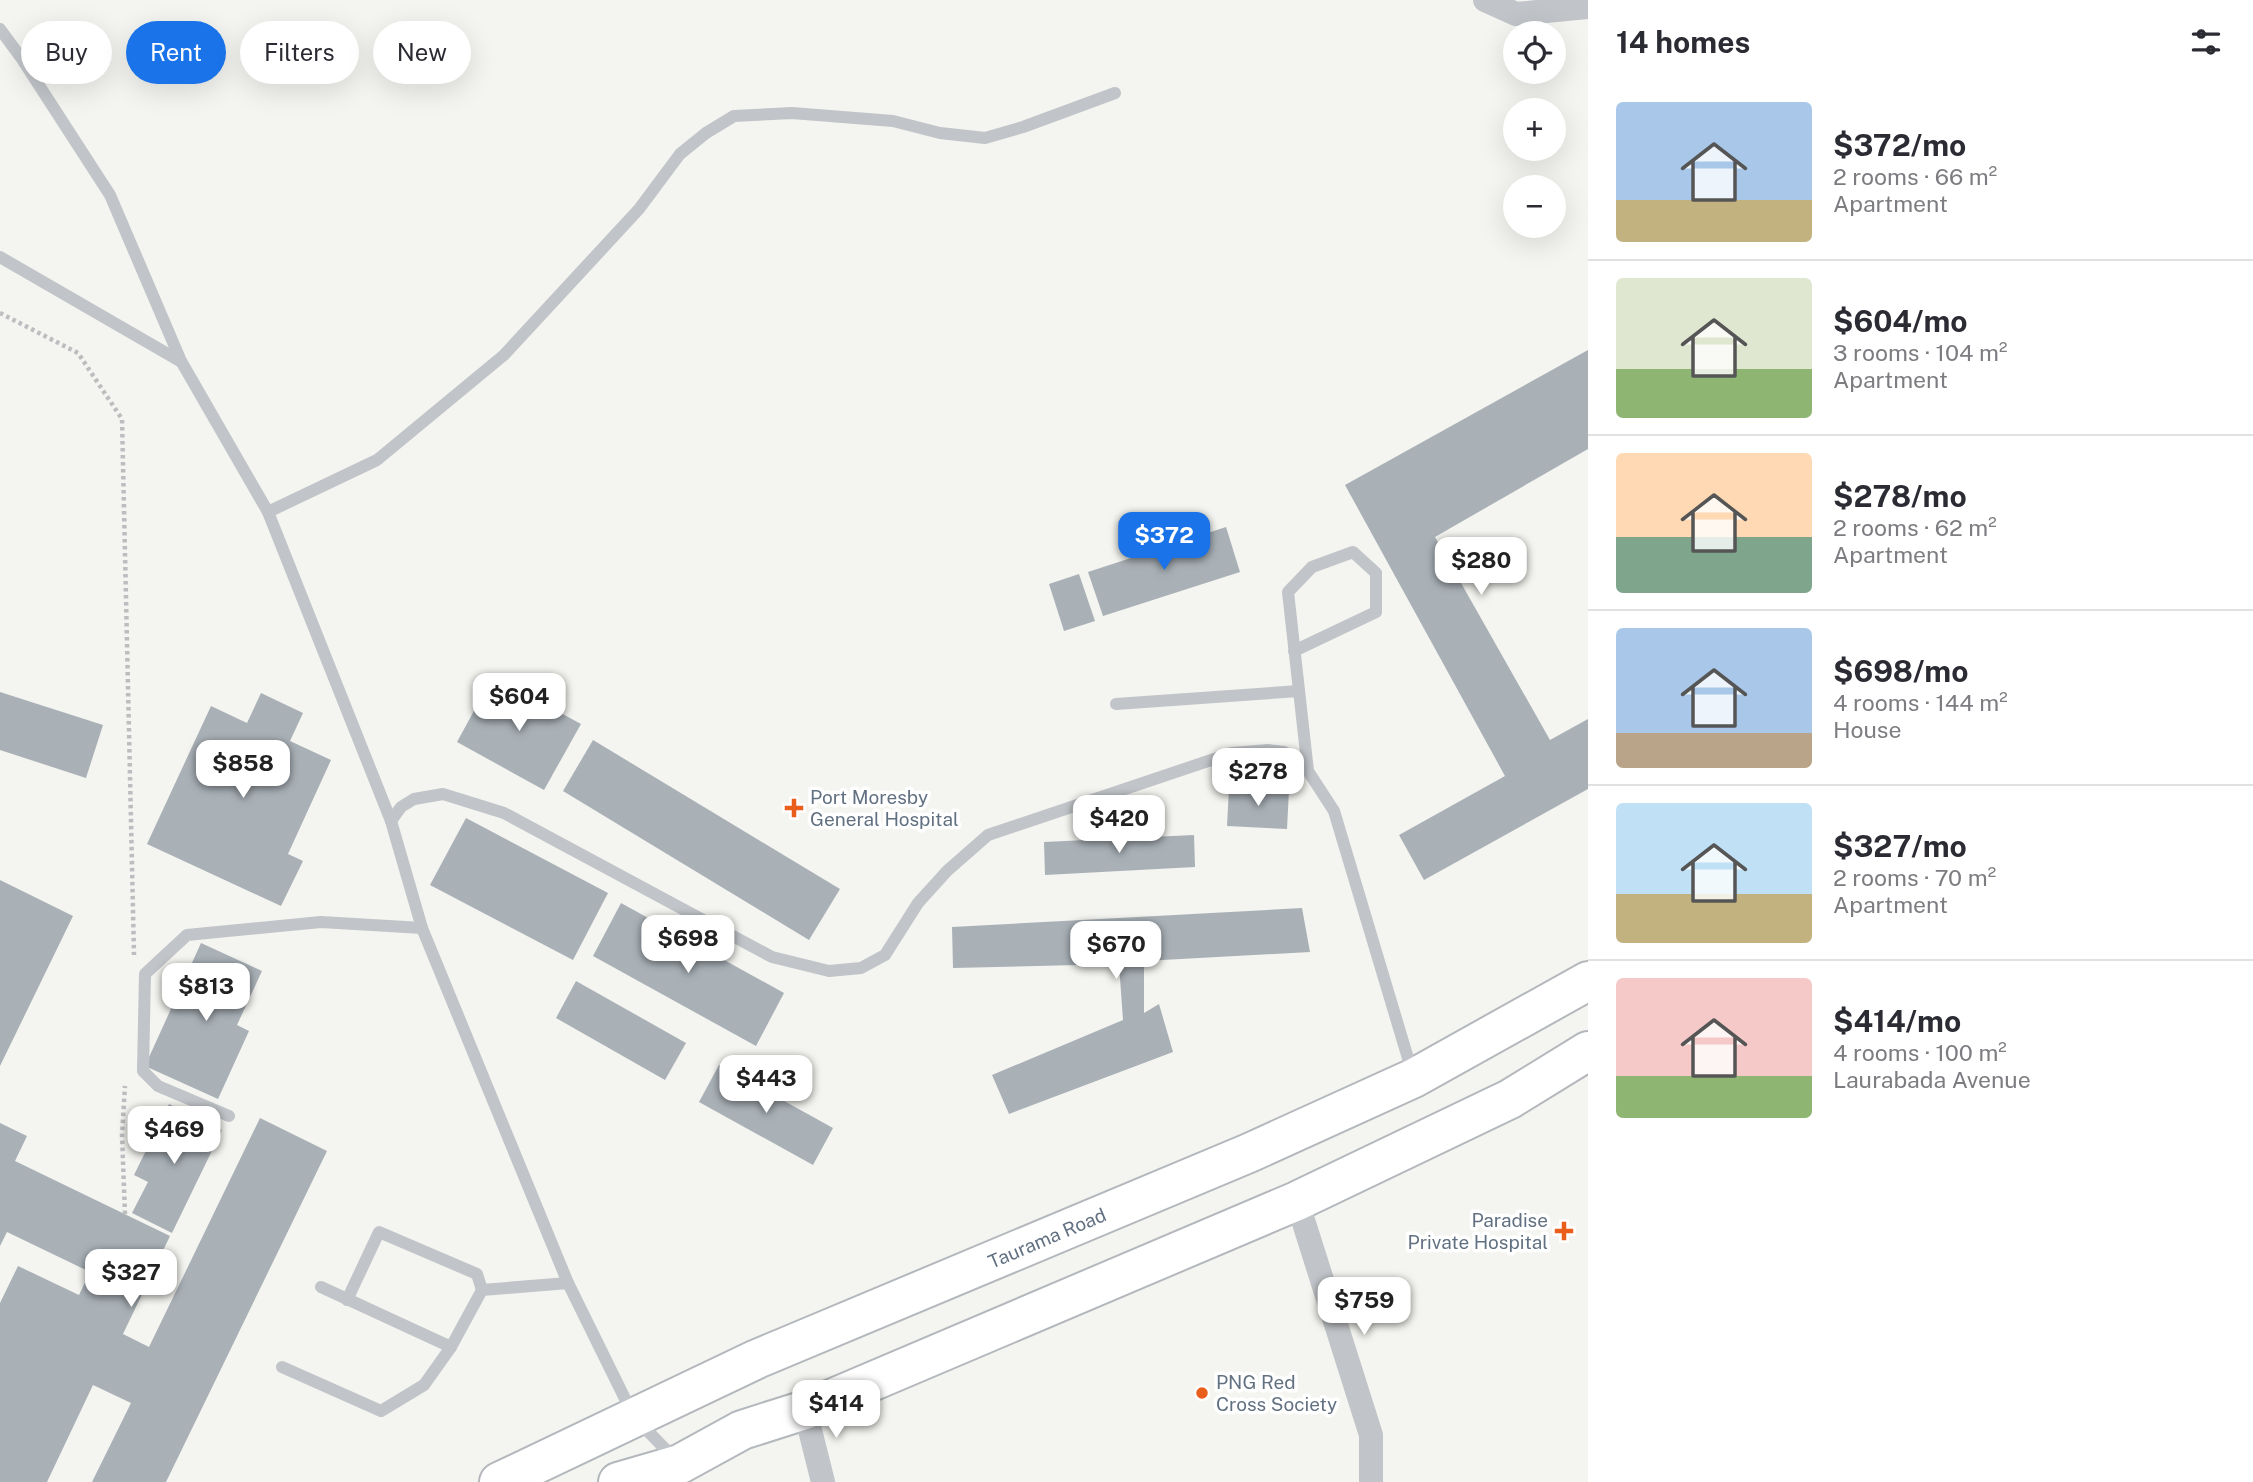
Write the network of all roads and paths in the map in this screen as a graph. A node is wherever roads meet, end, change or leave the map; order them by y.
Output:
1 (1485, 0) edge
2 (1588, 7) edge
3 (0, 29) edge
4 (1115, 93) dead end
5 (0, 257) edge
6 (0, 313) edge
7 (181, 361) junction
8 (268, 512) junction
9 (1294, 651) junction
10 (1299, 691) junction
11 (1116, 704) dead end
12 (1308, 771) junction
13 (391, 821) junction
14 (422, 928) junction
15 (134, 956) dead end
16 (1588, 981) edge
17 (1588, 1051) edge
18 (1414, 1079) junction
19 (126, 1080) dead end
20 (229, 1116) dead end
21 (1297, 1201) junction
22 (125, 1214) dead end
23 (568, 1283) junction
24 (321, 1287) dead end
25 (482, 1290) junction
26 (347, 1300) junction
27 (451, 1347) junction
28 (282, 1367) dead end
29 (805, 1410) junction
30 (634, 1417) junction
31 (680, 1464) junction
32 (499, 1482) edge
33 (618, 1482) edge
34 (823, 1482) edge
35 (1371, 1482) edge

1 - 2 street
3 - 7 lane
4 - 8 lane
5 - 7 lane
6 - 15 path
7 - 8 lane
8 - 13 lane
9 - 9 lane
9 - 10 lane
10 - 11 lane
10 - 12 lane
12 - 13 lane
12 - 18 lane
13 - 14 lane
14 - 20 lane
14 - 23 lane
16 - 18 main road, Taurama Road
17 - 21 main road
18 - 30 main road, Taurama Road
19 - 22 path
21 - 29 main road
21 - 35 street
23 - 25 lane
23 - 30 lane
24 - 26 lane
25 - 26 lane
25 - 27 lane
26 - 27 lane
27 - 28 lane
29 - 31 main road
29 - 34 street
30 - 31 lane
30 - 32 main road, Taurama Road
31 - 33 main road

